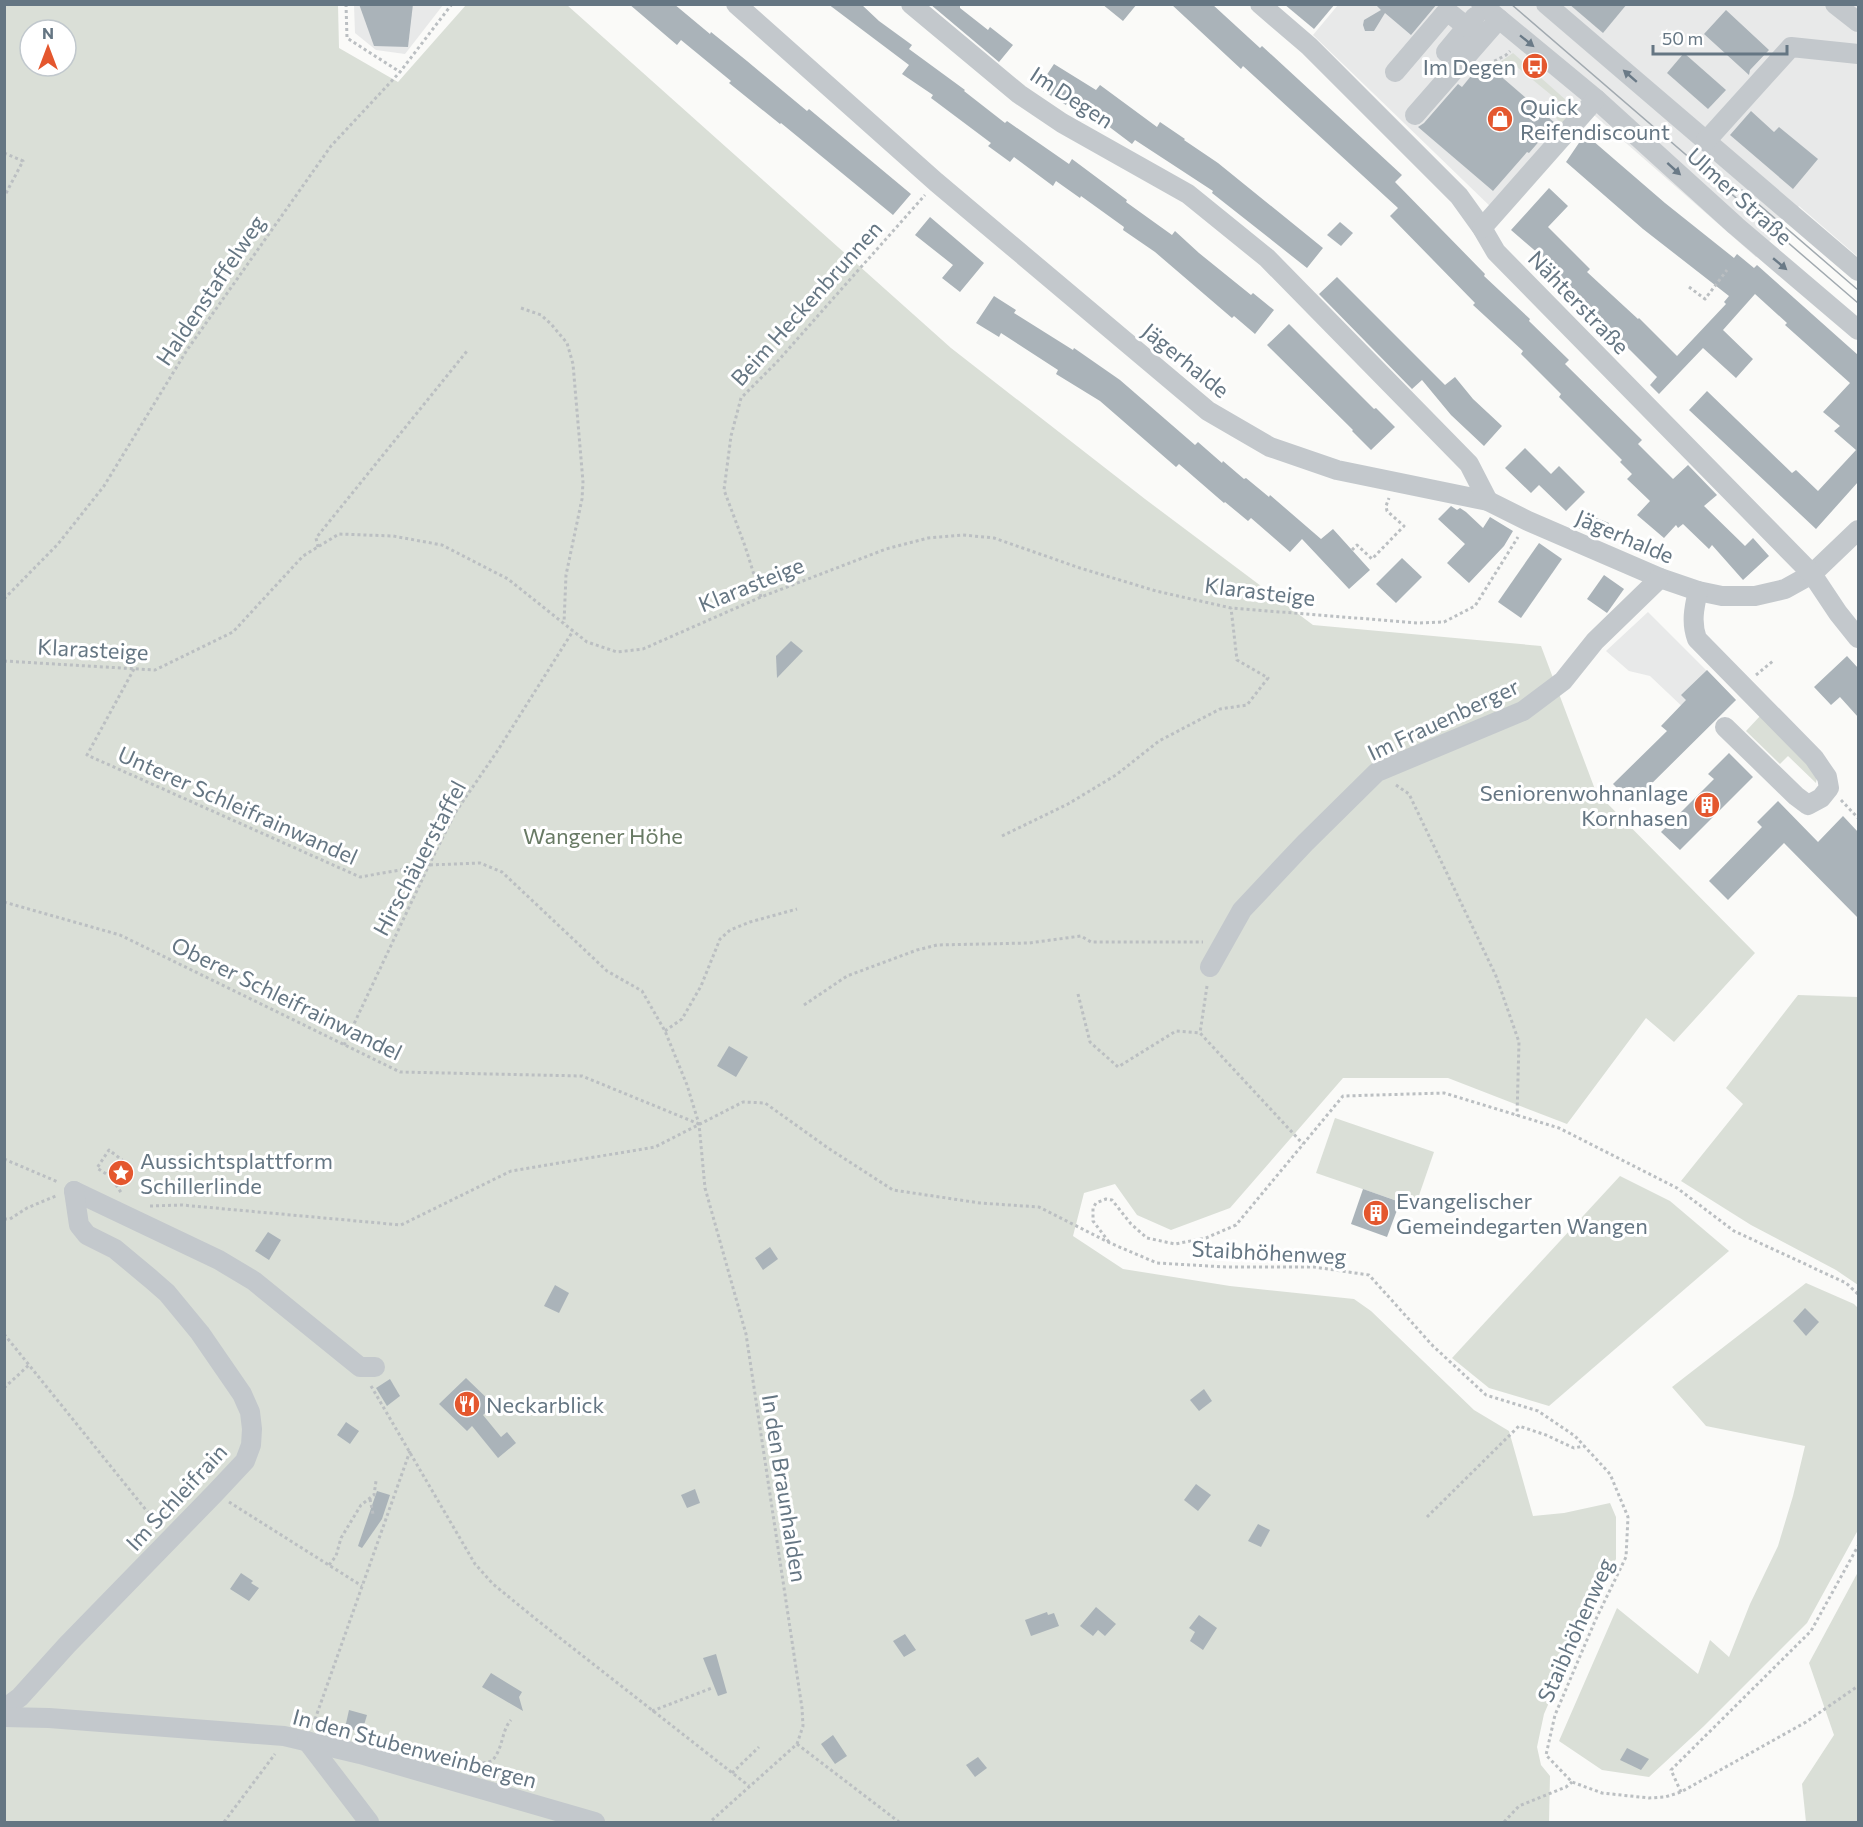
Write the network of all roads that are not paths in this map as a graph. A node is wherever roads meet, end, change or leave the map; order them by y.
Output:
1 (736, 4) edge
2 (911, 4) edge
3 (1260, 4) edge
4 (1546, 4) edge
5 (1835, 4) edge
6 (1482, 5) edge
7 (1499, 19) junction
8 (1858, 22) edge
9 (1467, 27) junction
10 (1446, 52) dead end
11 (1858, 54) edge
12 (1395, 72) dead end
13 (1596, 99) junction
14 (1415, 115) dead end
15 (1706, 141) junction
16 (1482, 228) junction
17 (1858, 271) edge
18 (1858, 330) edge
19 (1488, 501) junction
20 (1858, 530) edge
21 (1812, 574) junction
22 (1660, 578) junction
23 (1698, 591) junction
24 (1858, 638) edge
25 (1725, 727) dead end
26 (1210, 967) road end
27 (368, 1367) road end
28 (4, 1709) edge
29 (4, 1717) edge
30 (307, 1741) junction
31 (369, 1822) edge
32 (595, 1822) edge

1 - 19 street, Jägerhalde
2 - 19 street, Im Degen
3 - 16 street, Nähterstraße
15 -> 4 street, Ulmer Straße
5 - 8 street
6 - 7 street, Ulmer Straße
6 - 9 street
7 -> 13 street, Ulmer Straße
7 - 14 street
9 - 10 street
9 - 12 street
11 - 15 street
13 - 16 street
13 -> 18 street, Ulmer Straße
15 - 17 street, Ulmer Straße
16 - 21 street, Nähterstraße
19 - 22 street, Jägerhalde
20 - 21 street, Jägerhalde
21 - 23 street, Jägerhalde
21 - 24 street, Nähterstraße
22 - 23 street, Jägerhalde
22 - 26 street, Im Frauenberger
23 - 25 street
27 - 28 street, Im Schleifrain
29 - 30 street, In den Stubenweinbergen
30 - 31 street
30 - 32 street, In den Stubenweinbergen

